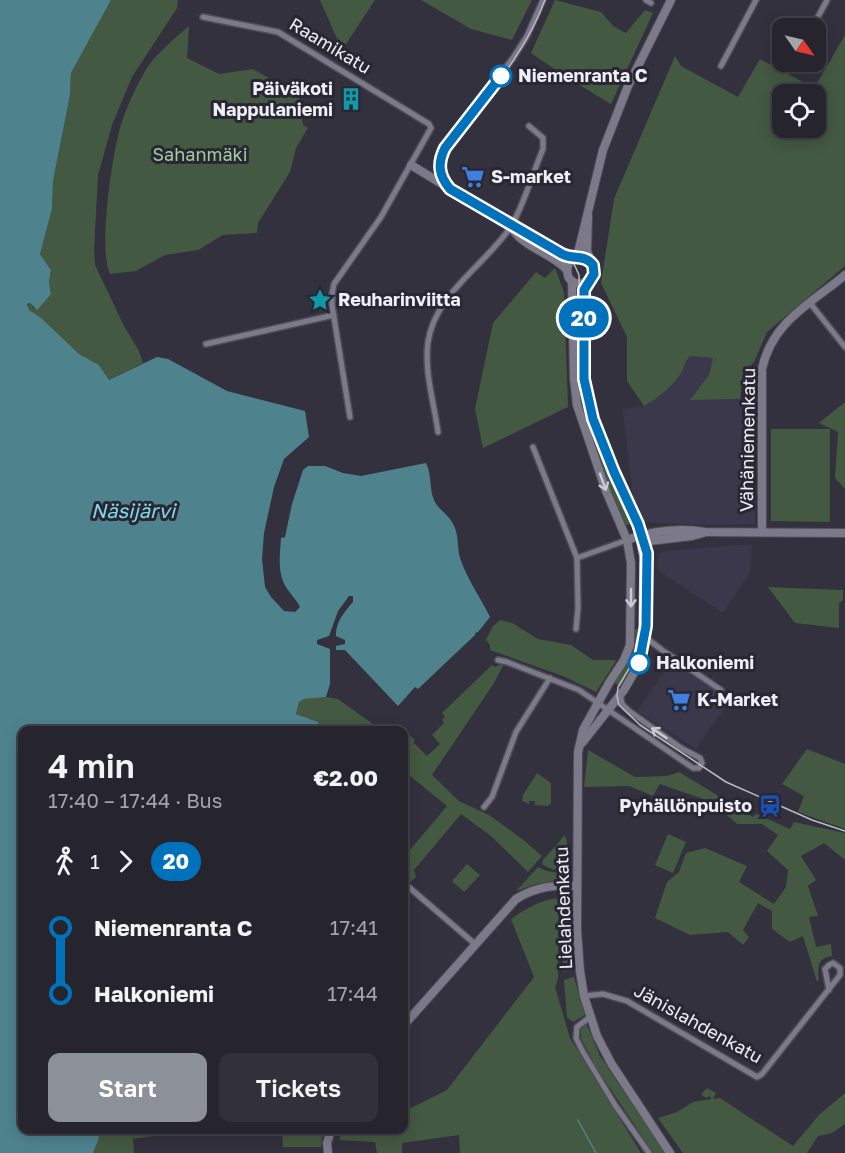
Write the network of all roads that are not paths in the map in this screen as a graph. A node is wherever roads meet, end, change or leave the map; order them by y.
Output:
1 (543, 0) edge
2 (671, 0) edge
3 (756, 0) edge
4 (827, 0) edge
5 (203, 17) dead end
6 (817, 18) edge
7 (721, 66) dead end
8 (529, 126) dead end
9 (411, 165) junction
10 (450, 189) junction
11 (588, 216) junction
12 (511, 226) junction
13 (575, 258) junction
14 (590, 261) junction
15 (567, 270) junction
16 (845, 275) edge
17 (572, 281) junction
18 (589, 281) junction
19 (810, 303) junction
20 (334, 315) junction
21 (206, 344) dead end
22 (845, 347) edge
23 (350, 417) dead end
24 (438, 432) dead end
25 (533, 447) dead end
26 (762, 532) junction
27 (845, 533) edge
28 (643, 539) junction
29 (627, 540) junction
30 (577, 558) junction
31 (576, 628) dead end
32 (645, 637) junction
33 (498, 660) dead end
34 (550, 678) junction
35 (721, 690) dead end
36 (620, 694) junction
37 (598, 702) junction
38 (608, 710) junction
39 (579, 746) junction
40 (484, 807) dead end
41 (577, 886) junction
42 (408, 887) edge
43 (475, 944) junction
44 (829, 990) junction
45 (584, 996) junction
46 (590, 1017) junction
47 (408, 1020) edge
48 (330, 1134) edge
49 (328, 1153) edge
50 (649, 1153) edge
51 (670, 1153) edge

1 - 10 street
2 - 11 main road
3 - 7 street
4 - 6 street
5 - 9 street, Raamikatu
8 - 12 street
9 - 10 main road
9 - 20 street
10 - 12 main road
11 - 13 main road
11 - 14 main road
12 - 13 main road
12 - 15 main road
12 - 24 street
13 - 14 main road
13 - 15 main road
14 - 18 main road
15 - 17 main road
16 - 19 main road, Vähäniemenkatu
17 - 18 main road
17 -> 29 main road, Lielahdenkatu
18 - 28 main road
19 - 22 street
19 - 26 main road, Vähäniemenkatu
20 - 21 street
20 - 23 street
25 - 30 street
26 - 27 main road
26 - 28 main road
28 - 29 main road
28 - 32 main road
29 - 30 street
29 -> 37 main road, Lielahdenkatu
30 - 31 street
32 - 35 street
32 - 36 main road
33 - 34 street
34 - 37 street
34 - 40 street
36 - 38 main road
38 -> 36 street
37 - 38 street
37 - 39 main road, Lielahdenkatu
38 - 39 main road
39 - 41 main road, Lielahdenkatu
41 - 43 main road
41 - 45 main road, Lielahdenkatu
42 - 43 street
43 - 47 main road
44 - 44 street, Jänislahdenkatu
44 - 45 street, Jänislahdenkatu
45 - 46 main road, Lielahdenkatu
46 - 50 street
46 - 51 main road, Lielahdenkatu
48 - 49 main road

